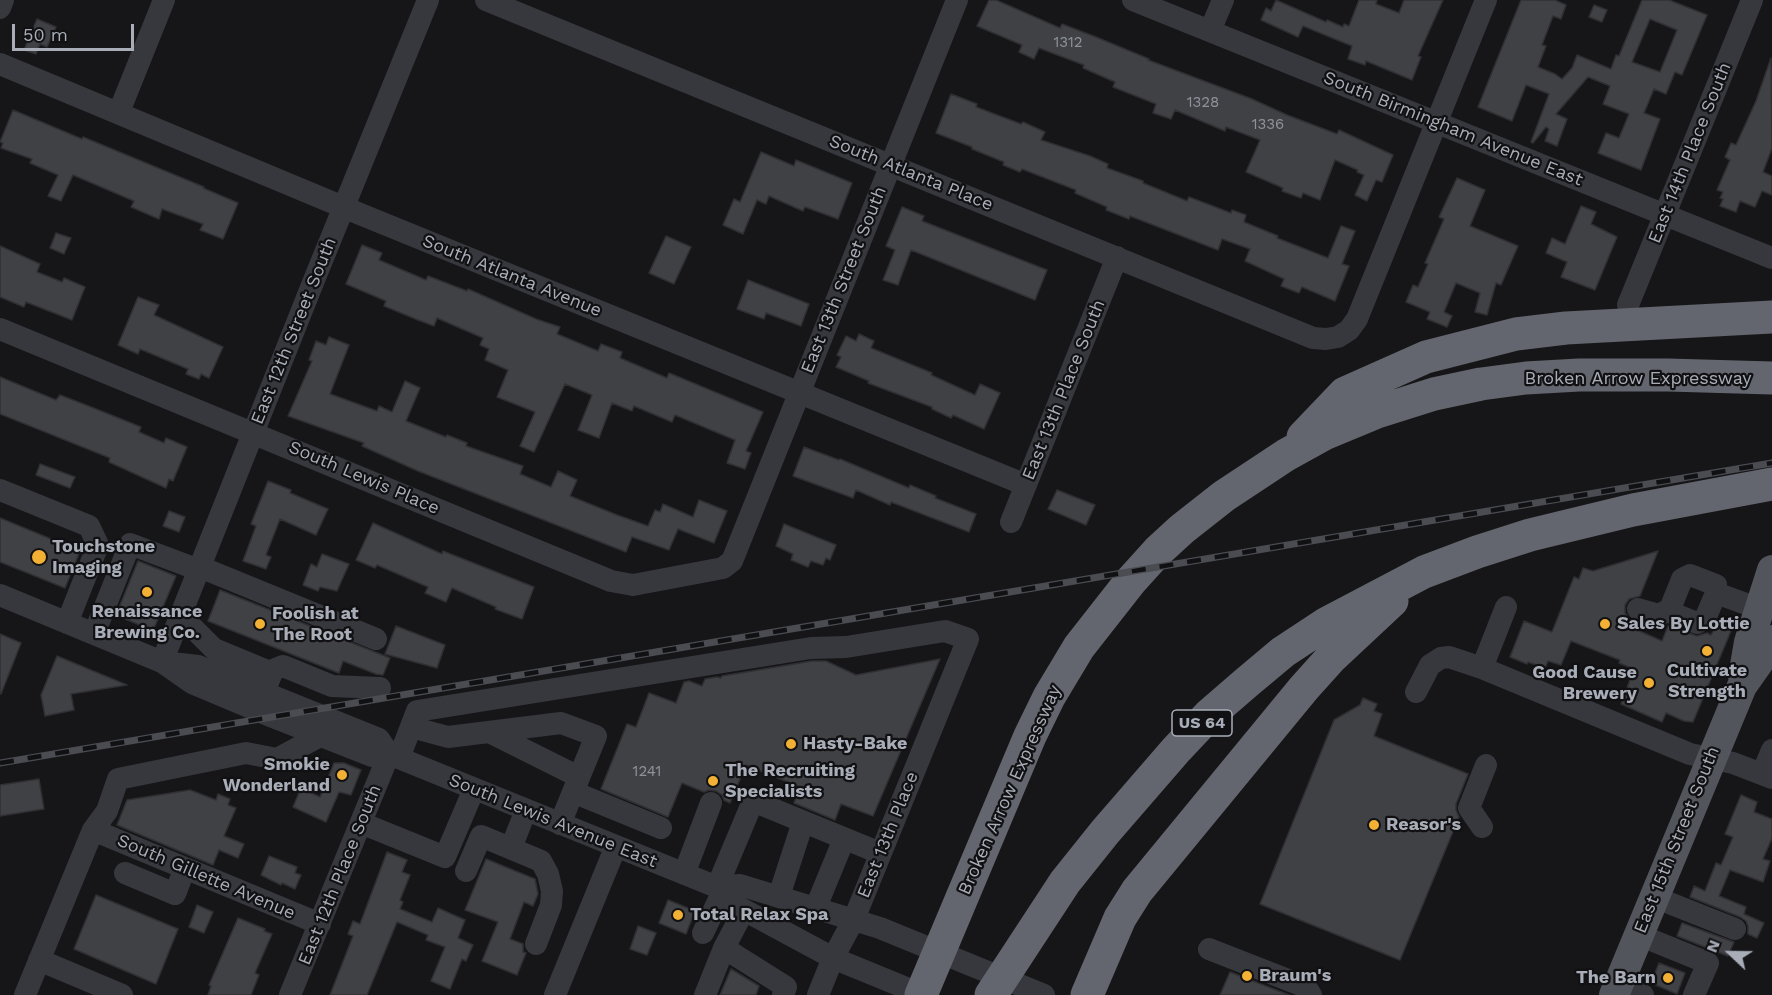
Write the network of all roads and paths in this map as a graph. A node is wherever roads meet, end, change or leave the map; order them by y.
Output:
1 (3, 0) edge
2 (165, 0) edge
3 (428, 0) edge
4 (486, 0) edge
5 (957, 0) edge
6 (1133, 0) edge
7 (1222, 0) edge
8 (1486, 0) edge
9 (1752, 0) edge
10 (0, 8) edge
11 (1210, 31) junction
12 (0, 64) edge
13 (119, 112) junction
14 (1437, 123) junction
15 (891, 165) junction
16 (344, 207) junction
17 (1664, 216) junction
18 (1117, 257) junction
19 (1772, 258) edge
20 (1628, 305) dead end
21 (1772, 317) edge
22 (0, 329) edge
23 (1772, 378) edge
24 (799, 392) junction
25 (254, 432) junction
26 (1286, 455) junction
27 (1772, 484) edge
28 (1026, 485) junction
29 (0, 490) edge
30 (1011, 522) dead end
31 (732, 561) joint
32 (200, 569) junction
33 (1772, 570) edge
34 (1424, 572) junction
35 (1716, 593) junction
36 (0, 595) edge
37 (1506, 607) dead end
38 (1638, 609) dead end
39 (1670, 609) junction
40 (1760, 609) junction
41 (67, 622) junction
42 (178, 622) junction
43 (94, 634) junction
44 (376, 639) dead end
45 (1772, 640) edge
46 (162, 662) junction
47 (1482, 668) junction
48 (268, 683) junction
49 (1742, 686) junction
50 (380, 688) dead end
51 (1416, 692) dead end
52 (411, 727) junction
53 (489, 732) junction
54 (320, 736) junction
55 (1772, 750) edge
56 (394, 756) junction
57 (1711, 758) junction
58 (1486, 765) dead end
59 (1767, 776) edge
60 (576, 785) junction
61 (474, 789) junction
62 (597, 802) junction
63 (711, 803) dead end
64 (526, 810) junction
65 (803, 822) junction
66 (361, 823) junction
67 (560, 824) junction
68 (1482, 827) dead end
69 (661, 828) dead end
70 (93, 830) junction
71 (584, 834) junction
72 (844, 839) junction
73 (616, 846) junction
74 (511, 848) junction
75 (880, 853) junction
76 (185, 868) junction
77 (466, 871) dead end
78 (125, 873) dead end
79 (684, 873) junction
80 (719, 890) junction
81 (779, 896) junction
82 (1654, 897) junction
83 (816, 908) junction
84 (744, 910) junction
85 (548, 912) junction
86 (854, 919) junction
87 (320, 924) junction
88 (583, 926) junction
89 (1735, 929) dead end
90 (704, 933) dead end
91 (1639, 934) junction
92 (536, 944) dead end
93 (724, 948) junction
94 (1209, 949) dead end
95 (833, 958) junction
96 (39, 960) junction
97 (1625, 991) edge
98 (791, 992) edge
99 (24, 995) edge
100 (122, 995) edge
101 (291, 995) edge
102 (555, 995) edge
103 (705, 995) edge
104 (818, 995) edge
105 (922, 995) edge
106 (991, 995) edge
107 (1044, 995) edge
108 (1087, 995) edge
109 (1311, 995) edge
110 (1694, 995) edge

1 - 10 street
2 - 13 street
3 - 16 street, East 12th Street South
4 - 15 street, South Atlanta Place
5 - 15 street, East 13th Street South
6 - 11 street, South Birmingham Avenue East
7 - 11 street
8 - 14 street
9 - 17 street, East 14th Place South
11 - 14 street, South Birmingham Avenue East
12 - 13 street, South Atlanta Avenue
13 - 16 street, South Atlanta Avenue
14 - 17 street, South Birmingham Avenue East
14 - 18 street, South Atlanta Place
15 - 18 street, South Atlanta Place
15 - 24 street, East 13th Street South
16 - 24 street, South Atlanta Avenue
16 - 25 street, East 12th Street South
17 - 19 street, South Birmingham Avenue East
17 - 20 street, East 14th Place South
18 - 28 street, East 13th Place South
21 - 26 highway
22 - 25 street, South Lewis Place
23 - 26 highway, Broken Arrow Expressway
24 - 28 street, South Atlanta Avenue
24 - 31 street, East 13th Street South
25 - 31 street, South Lewis Place
25 - 32 street, East 12th Street South
26 - 105 highway, Broken Arrow Expressway
27 - 34 highway, US 64
28 - 30 street, East 13th Place South
29 - 41 street
32 - 42 street, East 12th Street South
32 - 43 street
32 - 44 street
33 - 40 main road, East 15th Street South
34 - 106 highway, US 64
34 - 108 highway
35 - 39 street
35 - 39 street
35 - 40 street
36 - 41 street, South Lewis Avenue East
37 - 47 street
38 - 39 street
40 - 49 main road, East 15th Street South
41 - 43 street, South Lewis Avenue East
42 - 46 street, East 12th Street South
42 - 48 street
43 - 46 street, South Lewis Avenue East
45 - 49 main road, East 15th Street South
46 - 48 street, South Lewis Avenue East
46 - 54 street, South Lewis Avenue East
47 - 51 street
47 - 57 street
48 - 50 street
48 - 56 street, South Lewis Avenue East
49 - 57 main road, East 15th Street South
52 - 53 street
52 - 56 street, East 12th Place South
52 - 75 street, East 13th Place
53 - 60 street
53 - 60 street
54 - 56 street, South Lewis Avenue East
54 - 70 street
55 - 59 street
56 - 61 street, South Lewis Avenue East
56 - 66 street, East 12th Place South
57 - 59 street
57 - 82 main road, East 15th Street South
58 - 68 street
60 - 62 street
60 - 67 street
61 - 64 street, South Lewis Avenue East
61 - 66 street
62 - 69 street
62 - 71 street
63 - 79 street
64 - 67 street, South Lewis Avenue East
64 - 74 street
65 - 72 street
65 - 80 street
65 - 81 street
66 - 87 street, East 12th Place South
67 - 71 street, South Lewis Avenue East
70 - 76 street, South Gillette Avenue
70 - 96 street
71 - 73 street, South Lewis Avenue East
72 - 75 street
72 - 83 street
73 - 79 street, South Lewis Avenue East
73 - 88 street
74 - 77 street
74 - 85 street
75 - 86 street, East 13th Place
76 - 78 street
76 - 87 street, South Gillette Avenue
79 - 80 street, South Lewis Avenue East
80 - 81 street, South Lewis Avenue East
80 - 84 street, South Lewis Avenue East
80 - 90 street
81 - 83 street, South Lewis Avenue East
82 - 89 street
82 - 91 main road, East 15th Street South
83 - 86 street, South Lewis Avenue East
84 - 93 street
84 - 95 street, South Lewis Avenue East
85 - 88 street
85 - 92 street
86 - 95 street, East 13th Place
86 - 107 street, South Lewis Avenue East
87 - 101 street, East 12th Place South
88 - 102 street
91 - 97 main road, East 15th Street South
91 - 110 street
93 - 98 street
93 - 103 street
94 - 109 street
95 - 104 street, East 13th Place
95 - 105 street, South Lewis Avenue East
96 - 99 street
96 - 100 street

